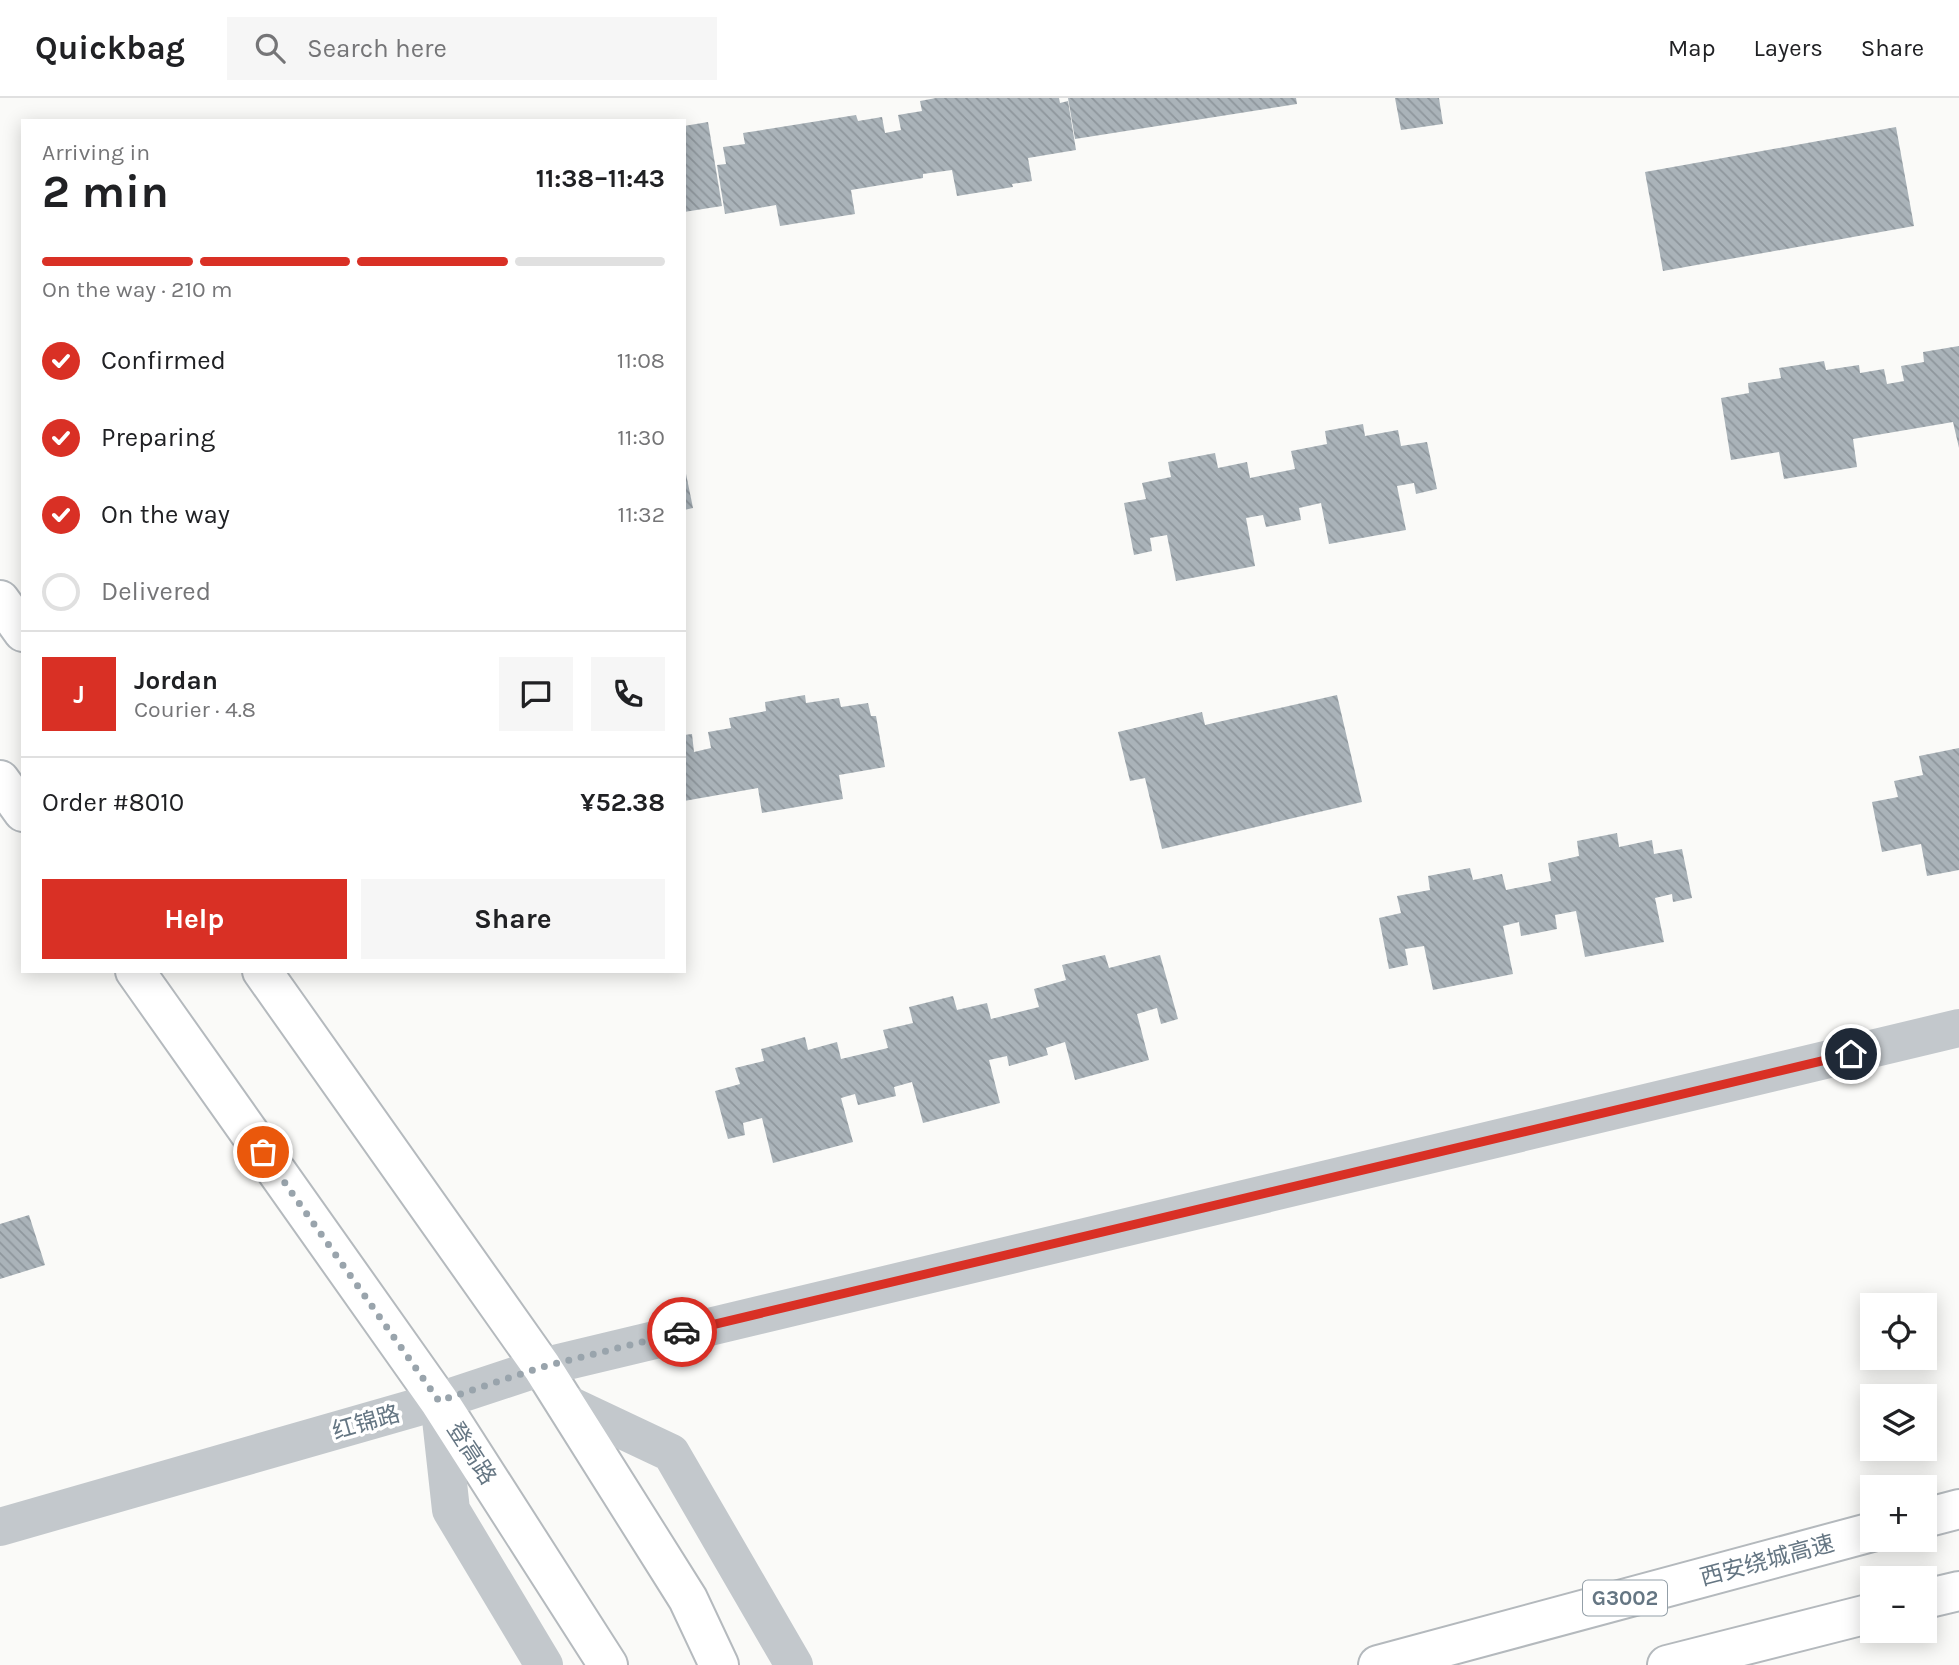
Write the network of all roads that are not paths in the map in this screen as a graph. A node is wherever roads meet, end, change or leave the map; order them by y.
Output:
1 (0, 600) edge
2 (21, 629) edge
3 (0, 780) edge
4 (21, 809) edge
5 (136, 973) edge
6 (263, 973) edge
7 (1959, 1028) edge
8 (542, 1367) junction
9 (439, 1401) junction
10 (565, 1403) junction
11 (1959, 1508) edge
12 (1937, 1514) edge
13 (0, 1527) edge
14 (1860, 1535) edge
15 (1959, 1591) edge
16 (1937, 1597) edge
17 (1860, 1616) edge
18 (544, 1665) edge
19 (608, 1665) edge
20 (719, 1665) edge
21 (794, 1665) edge
22 (1378, 1665) edge
23 (1667, 1665) edge

1 - 2 main road
3 - 4 main road
5 - 9 main road, 登高路
6 - 8 main road
7 - 8 street, 红锦路
8 - 9 street, 红锦路
8 - 10 main road
9 - 13 street, 红锦路
9 - 18 street
9 - 19 main road, 登高路
10 - 20 main road
10 - 21 street
11 - 12 main road
14 - 22 main road, 西安绕城高速 / G3002
15 - 16 main road
17 - 23 main road

